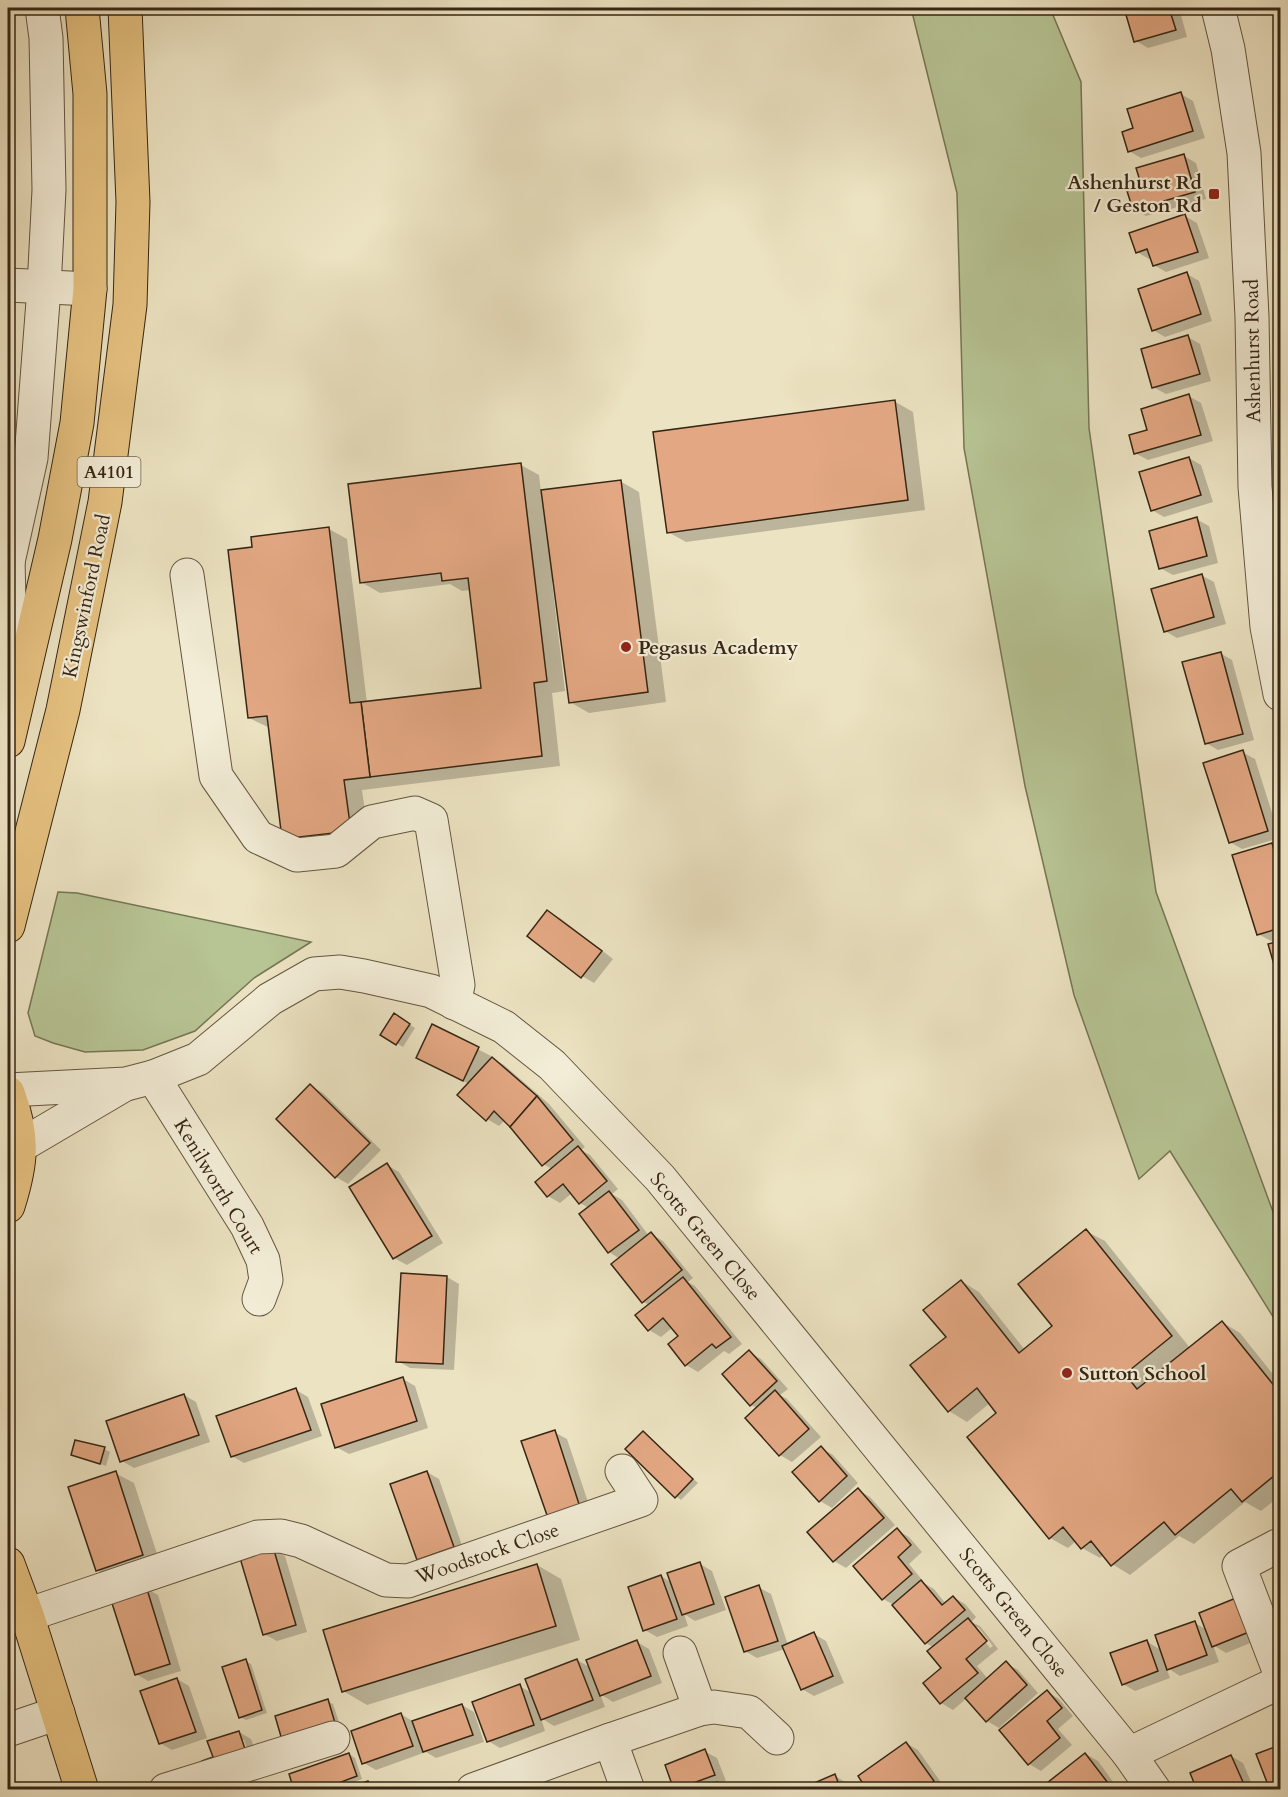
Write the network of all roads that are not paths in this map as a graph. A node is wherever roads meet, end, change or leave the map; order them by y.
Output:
1 (42, 8) edge
2 (82, 8) edge
3 (125, 8) edge
4 (1218, 8) edge
5 (8, 285) edge
6 (44, 288) junction
7 (90, 289) junction
8 (8, 561) edge
9 (187, 575) dead end
10 (19, 692) junction
11 (1281, 694) edge
12 (8, 741) edge
13 (8, 926) edge
14 (454, 1003) junction
15 (139, 1081) junction
16 (8, 1092) edge
17 (20, 1146) junction
18 (8, 1206) edge
19 (259, 1299) dead end
20 (622, 1471) dead end
21 (1277, 1546) dead end
22 (8, 1564) edge
23 (27, 1615) junction
24 (680, 1653) dead end
25 (1281, 1673) edge
26 (1281, 1682) edge
27 (700, 1708) junction
28 (58, 1713) junction
29 (8, 1730) edge
30 (333, 1738) dead end
31 (777, 1738) dead end
32 (610, 1740) junction
33 (1129, 1754) junction
34 (82, 1790) edge
35 (166, 1790) edge
36 (473, 1790) edge
37 (628, 1790) edge
38 (1154, 1790) edge

1 - 6 street
2 - 7 main road, A4101
3 - 13 main road, Kingswinford Road / A4101
4 - 11 street, Ashenhurst Road
5 - 6 street
6 - 7 street
6 - 8 street
7 - 10 main road, A4101
8 - 10 street
9 - 14 street
10 - 12 main road, A4101
14 - 15 street, Scotts Green Close
14 - 33 street, Scotts Green Close
15 - 16 street, Scotts Green Close
15 - 17 street, Scotts Green Close
15 - 19 street, Kenilworth Court
16 - 17 main road
17 - 18 main road
20 - 23 street, Woodstock Close
21 - 25 street
22 - 23 main road
23 - 28 main road
24 - 27 street
26 - 33 street
27 - 31 street
27 - 32 street
28 - 29 street
28 - 34 main road
30 - 35 street
32 - 36 street
32 - 37 street
33 - 38 street, Scotts Green Close

